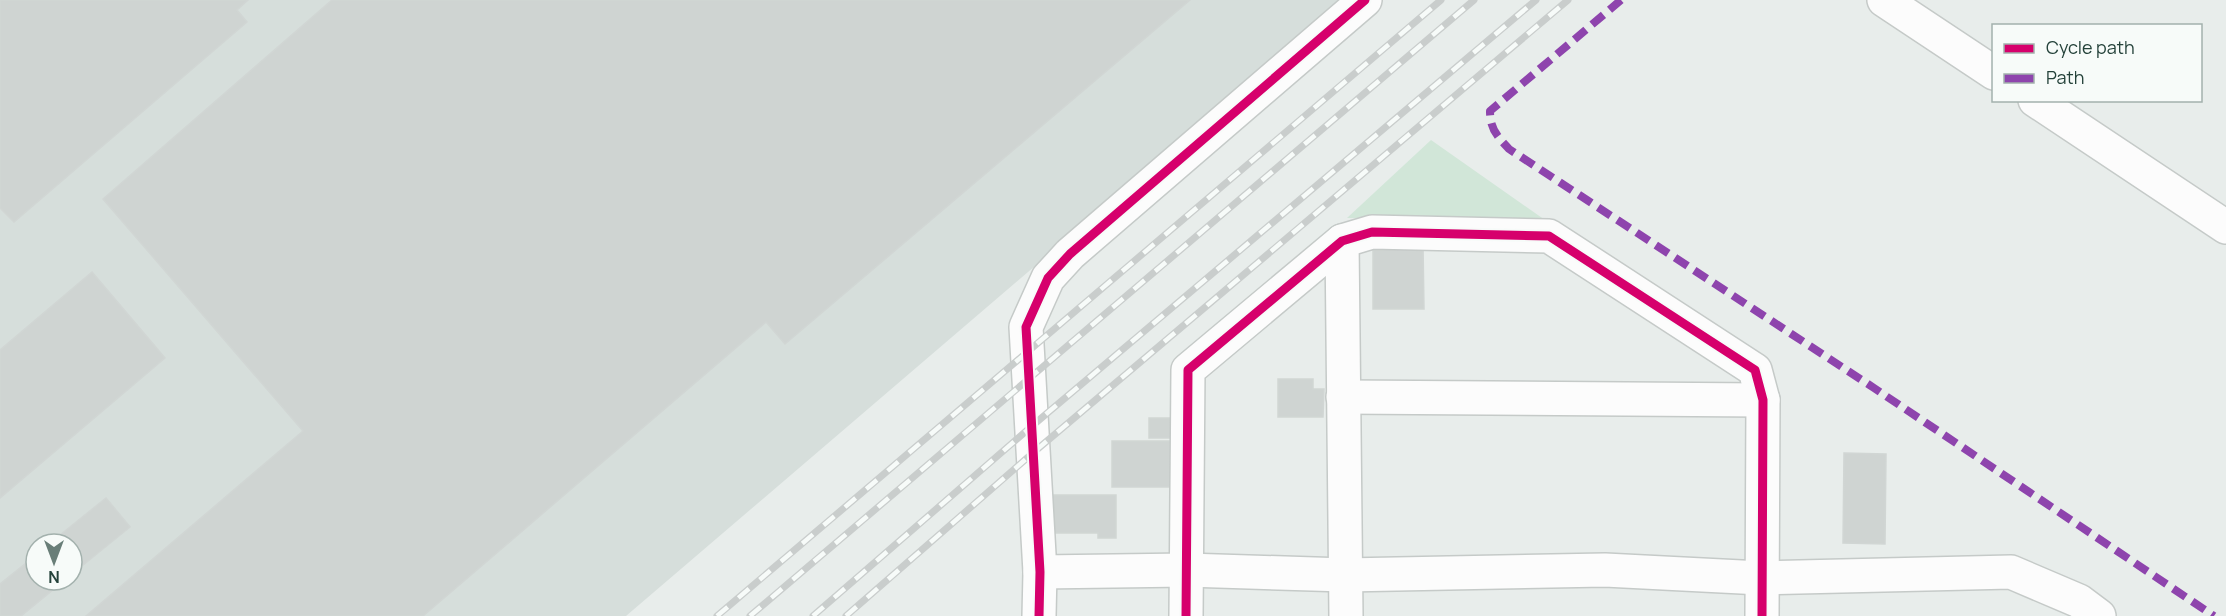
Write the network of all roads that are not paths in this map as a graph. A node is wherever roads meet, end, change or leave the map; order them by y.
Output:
1 (1365, 0) edge
2 (1884, 0) edge
3 (1992, 72) edge
4 (2038, 102) edge
5 (2226, 227) edge
6 (1342, 241) junction
7 (1343, 398) junction
8 (1763, 400) junction
9 (1187, 570) junction
10 (1040, 572) junction
11 (1344, 575) junction
12 (1761, 578) junction
13 (1039, 616) edge
14 (1186, 616) edge
15 (1346, 616) edge
16 (1762, 616) edge
17 (2099, 616) edge

1 - 10 street
2 - 3 street
4 - 5 street
6 - 7 street
6 - 8 street
6 - 9 street
7 - 8 street
7 - 11 street
8 - 12 street
9 - 10 street
9 - 11 street
9 - 14 street
10 - 13 street
11 - 12 street
11 - 15 street
12 - 16 street
12 - 17 street

